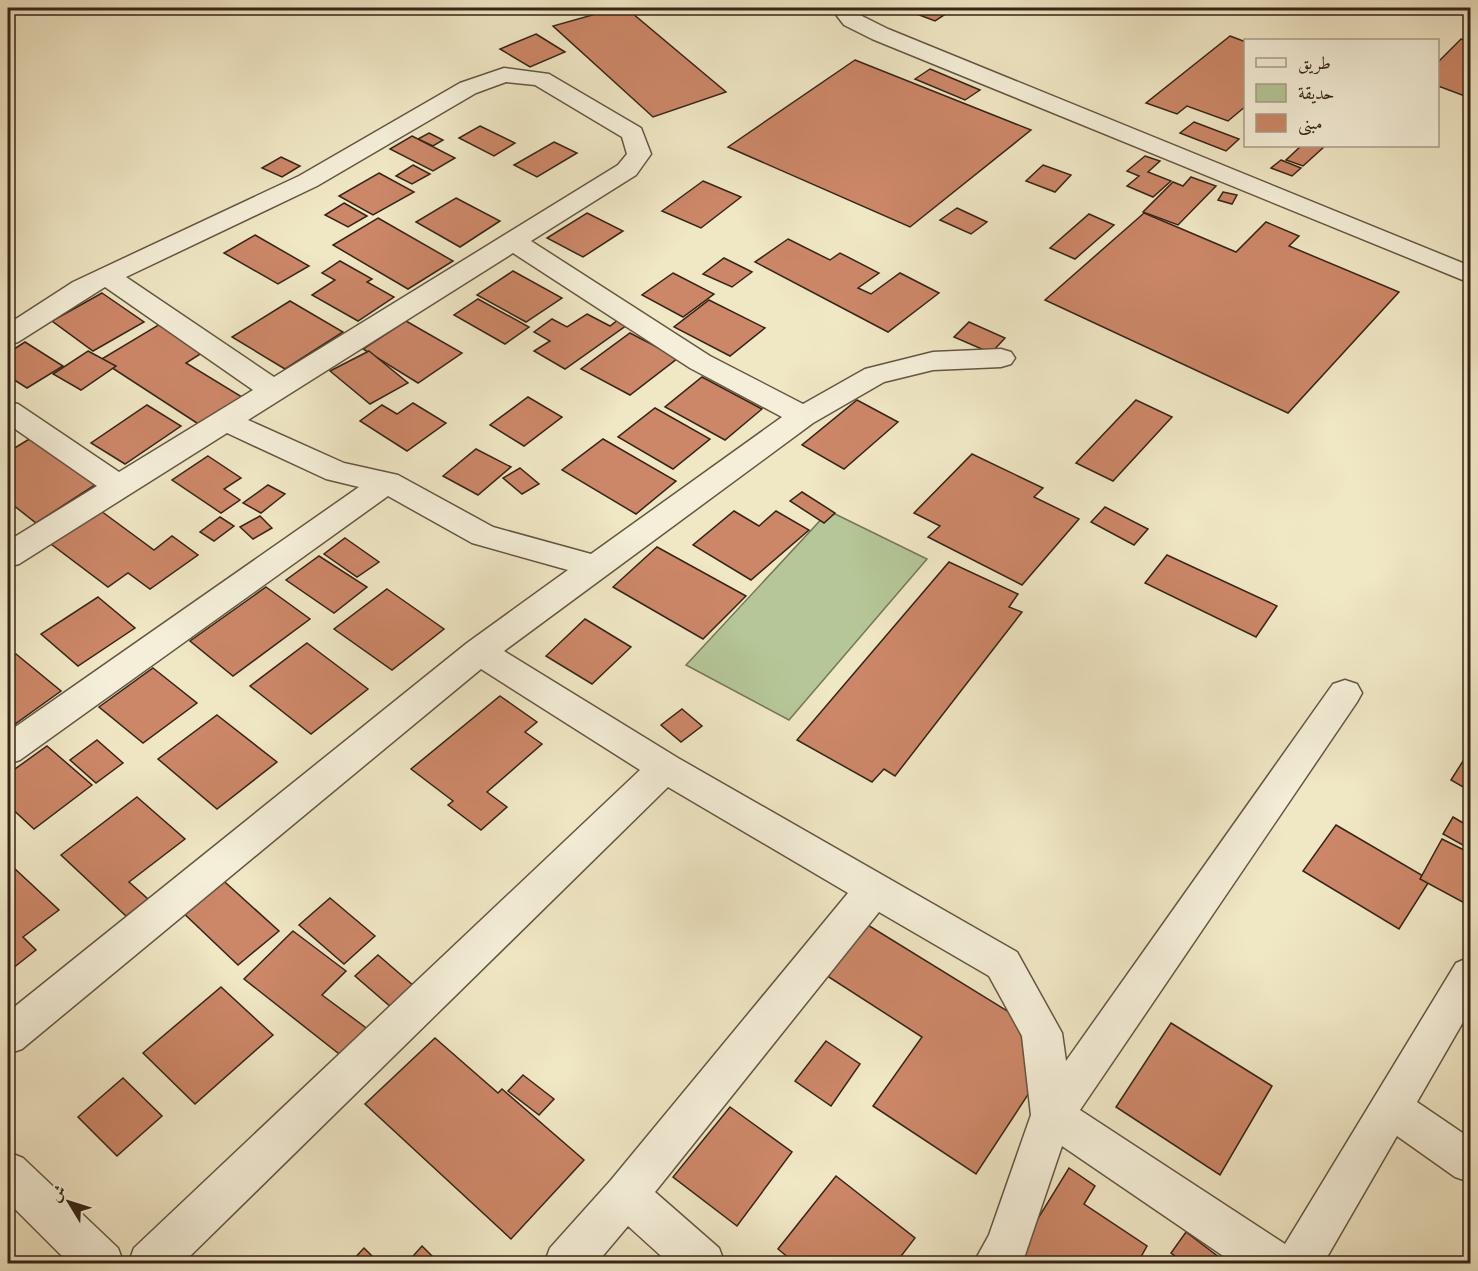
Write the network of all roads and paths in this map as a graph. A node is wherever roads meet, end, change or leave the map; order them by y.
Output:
1 (842, 8) edge
2 (513, 240) junction
3 (1470, 275) edge
4 (107, 276) junction
5 (8, 336) edge
6 (1001, 358) dead end
7 (273, 390) junction
8 (8, 411) edge
9 (803, 416) junction
10 (224, 420) junction
11 (387, 482) junction
12 (118, 486) junction
13 (8, 555) edge
14 (597, 567) junction
15 (480, 652) junction
16 (1345, 693) dead end
17 (8, 750) edge
18 (665, 768) junction
19 (874, 890) junction
20 (1470, 975) edge
21 (8, 1036) edge
22 (1391, 1108) junction
23 (1052, 1115) junction
24 (1470, 1162) edge
25 (8, 1173) edge
26 (626, 1195) junction
27 (102, 1263) edge
28 (150, 1263) edge
29 (566, 1263) edge
30 (703, 1263) edge
31 (995, 1263) edge
32 (1275, 1263) edge
33 (1298, 1263) edge

1 - 3 street
2 - 4 street
2 - 7 street
2 - 9 street
4 - 5 street
4 - 7 street
6 - 9 street
7 - 10 street
8 - 12 street
9 - 14 street
10 - 11 street
10 - 12 street
11 - 14 street
11 - 17 street
12 - 13 street
14 - 15 street
15 - 18 street
15 - 21 street
16 - 23 street
18 - 19 street
18 - 28 street
19 - 23 street
19 - 26 street
20 - 22 street
22 - 24 street
22 - 33 street
23 - 31 street
23 - 32 street
25 - 27 street
26 - 29 street
26 - 30 street

